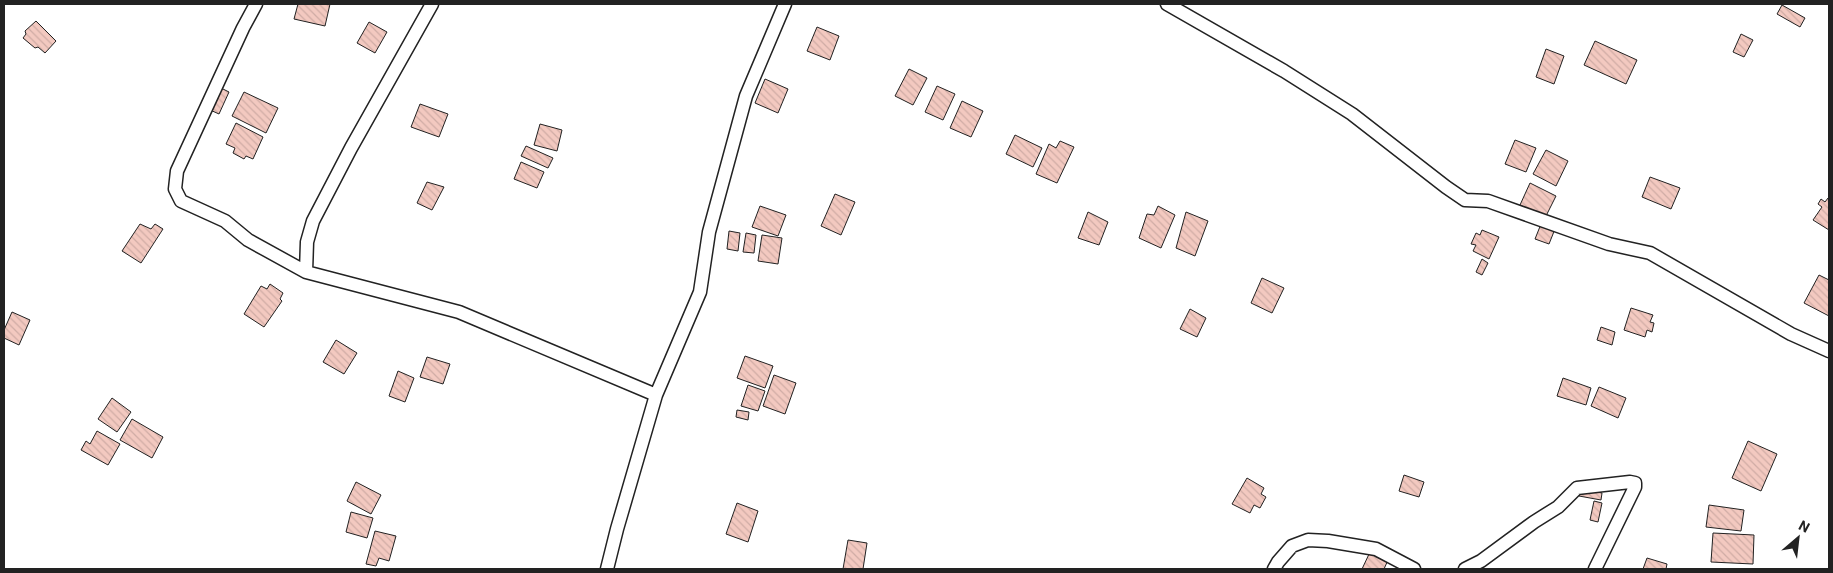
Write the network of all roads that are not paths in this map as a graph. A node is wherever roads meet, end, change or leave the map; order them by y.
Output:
1 (256, 4) edge
2 (432, 4) edge
3 (785, 4) edge
4 (1167, 4) edge
5 (306, 272) junction
6 (1829, 351) edge
7 (656, 394) junction
8 (607, 569) edge
9 (1274, 569) edge
10 (1414, 569) edge
11 (1465, 569) edge
12 (1596, 569) edge

1 - 5 street
2 - 5 street
3 - 7 street
4 - 6 street
5 - 7 street
7 - 8 street
9 - 10 street
11 - 12 street

